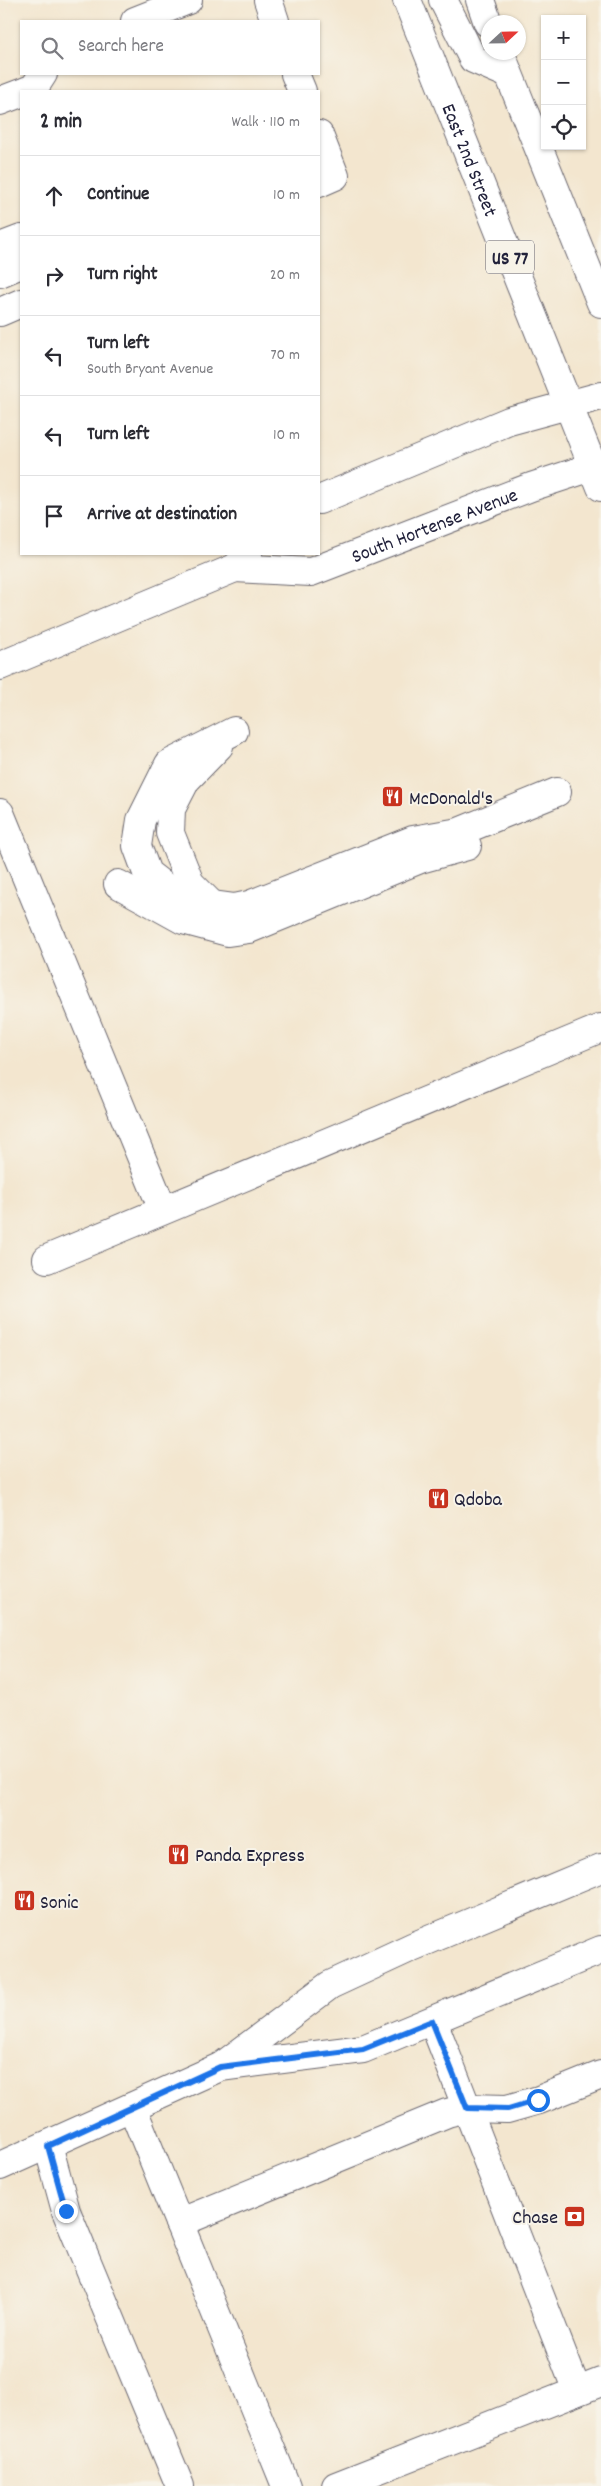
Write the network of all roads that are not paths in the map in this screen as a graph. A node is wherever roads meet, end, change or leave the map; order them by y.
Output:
1 (188, 0) edge
2 (268, 0) edge
3 (407, 0) edge
4 (443, 0) edge
5 (480, 0) edge
6 (485, 15) edge
7 (138, 20) edge
8 (275, 20) edge
9 (504, 63) edge
10 (42, 75) edge
11 (296, 75) edge
12 (29, 90) edge
13 (302, 90) edge
14 (20, 93) edge
15 (0, 101) edge
16 (320, 142) edge
17 (320, 183) edge
18 (20, 239) edge
19 (0, 247) edge
20 (20, 264) edge
21 (0, 272) edge
22 (20, 303) edge
23 (601, 304) edge
24 (0, 312) edge
25 (601, 396) edge
26 (569, 405) junction
27 (598, 472) edge
28 (320, 500) edge
29 (242, 561) edge
30 (0, 666) edge
31 (0, 813) edge
32 (118, 884) dead end
33 (212, 905) junction
34 (601, 1028) edge
35 (163, 1210) junction
36 (47, 1259) dead end
37 (601, 1868) edge
38 (601, 1950) edge
39 (432, 2021) junction
40 (220, 2067) junction
41 (601, 2075) edge
42 (132, 2107) junction
43 (467, 2108) junction
44 (48, 2146) junction
45 (0, 2166) edge
46 (179, 2223) junction
47 (589, 2387) edge
48 (180, 2486) edge
49 (286, 2486) edge
50 (336, 2486) edge

1 - 7 main road
2 - 8 main road
3 - 26 main road, East 2nd Street / US 77
4 - 9 main road
5 - 6 main road
9 - 23 main road
10 - 12 main road
11 - 13 main road
14 - 15 main road
16 - 17 main road
18 - 19 main road
20 - 21 main road
22 - 24 main road
25 - 26 main road
26 - 27 main road, East 2nd Street / US 77
26 - 28 main road
27 - 29 main road, South Hortense Avenue
29 - 30 main road, South Hortense Avenue
31 - 35 main road
32 - 33 main road
33 - 33 main road
34 - 35 main road
35 - 36 main road
37 - 40 main road
38 - 39 main road
39 - 40 main road
39 - 43 main road
40 - 42 main road
41 - 43 main road
42 - 44 main road
42 - 46 main road
43 - 46 main road
43 - 47 main road
44 - 45 main road
44 - 48 main road
46 - 49 main road
47 - 50 main road

